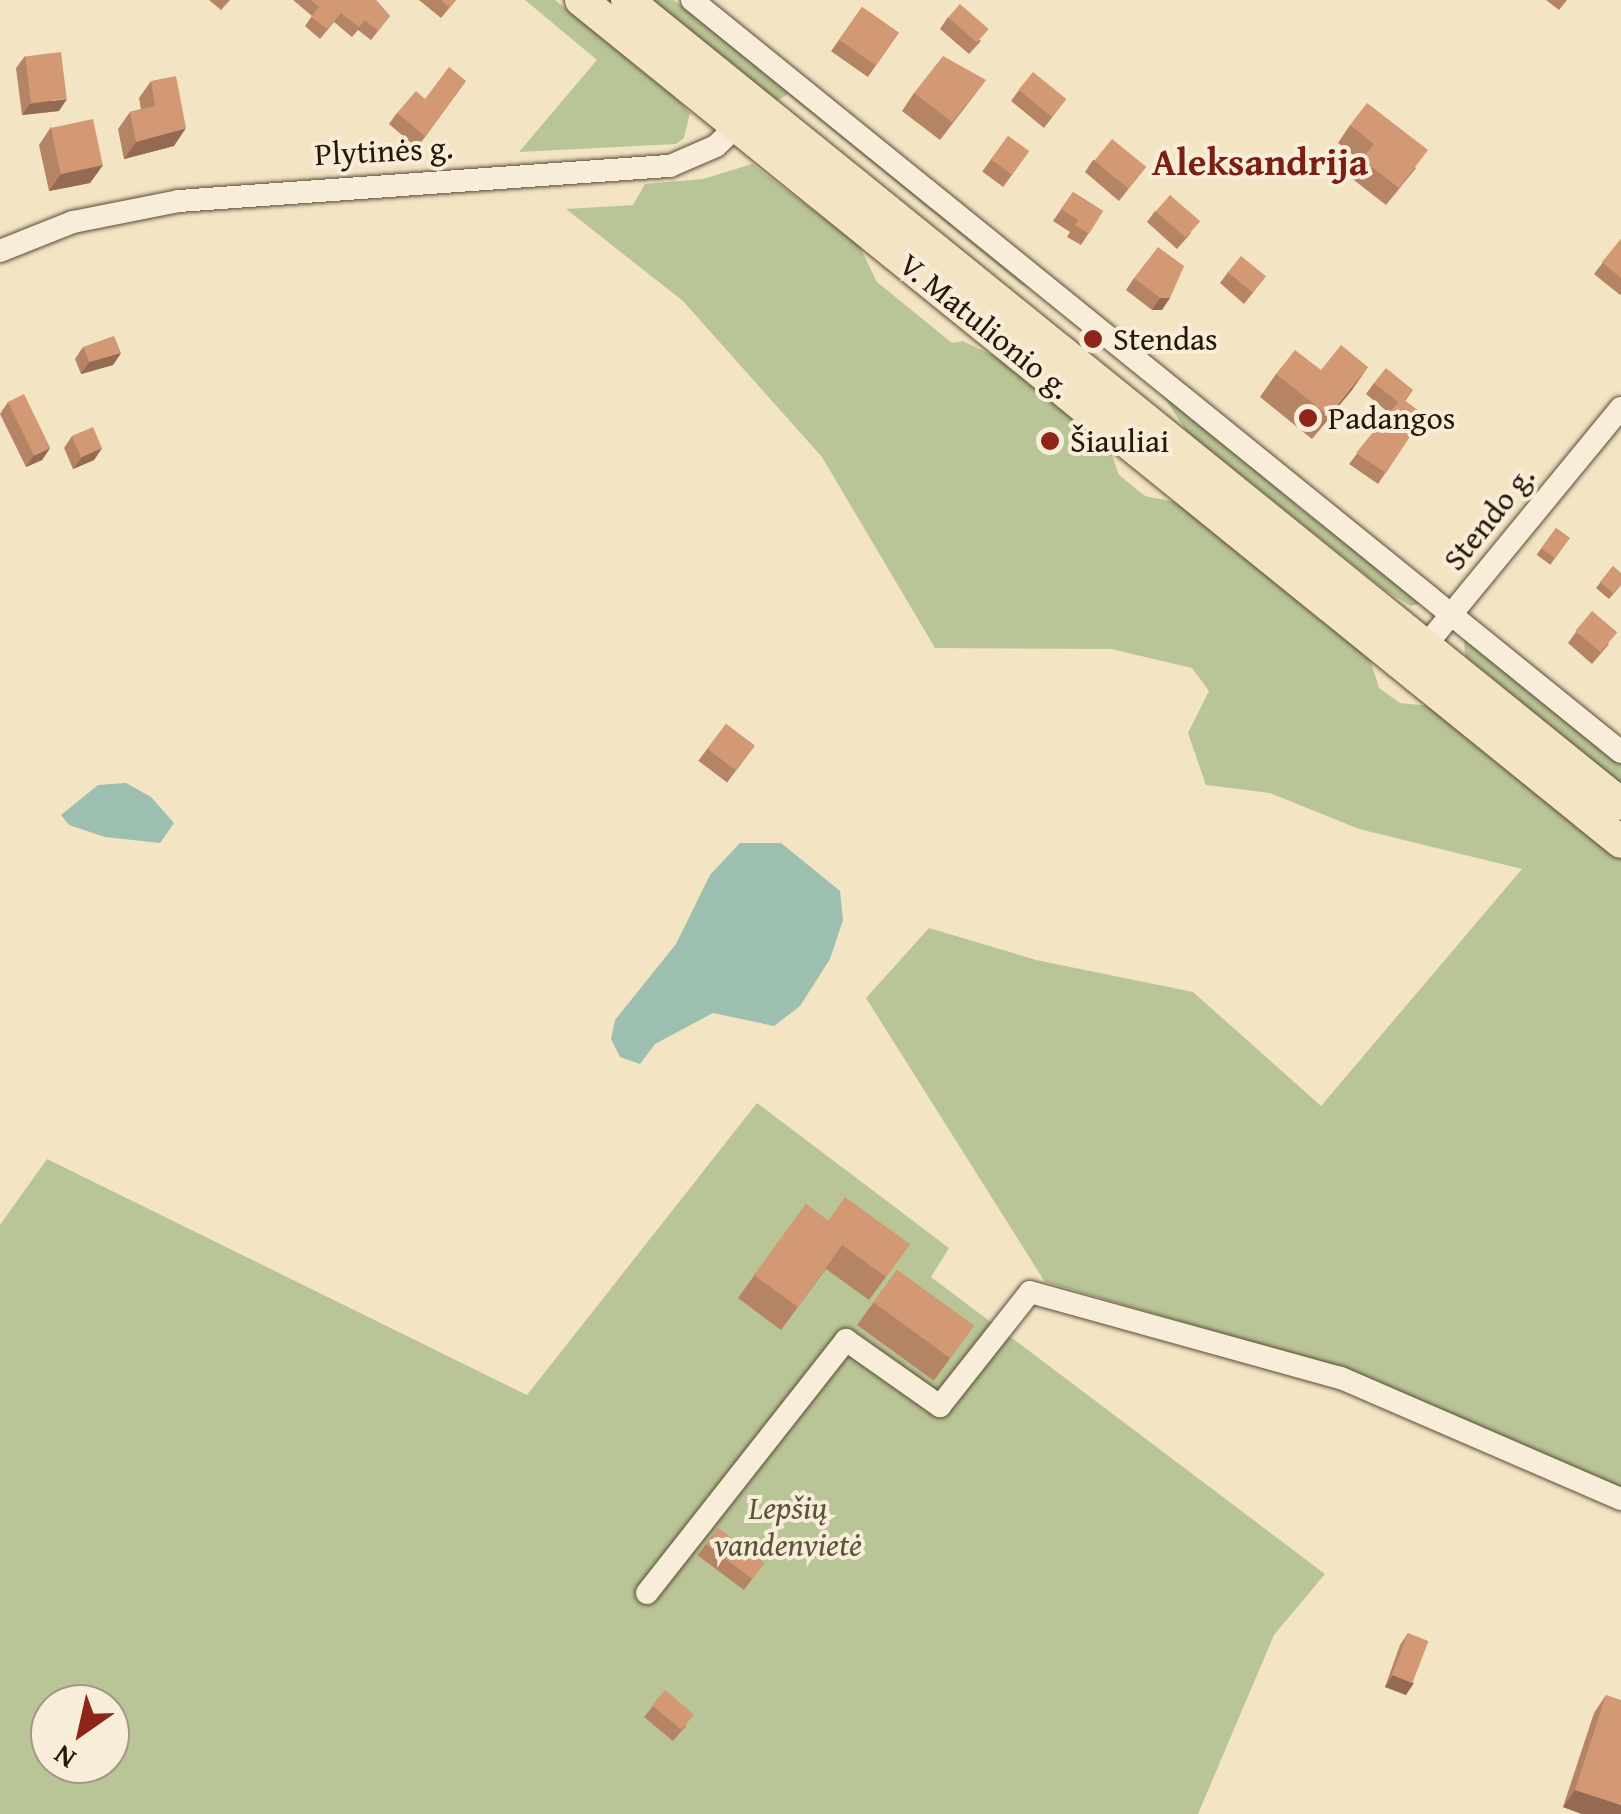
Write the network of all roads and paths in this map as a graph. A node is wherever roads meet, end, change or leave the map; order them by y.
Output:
1 (580, 0) edge
2 (627, 0) edge
3 (692, 0) edge
4 (748, 114) junction
5 (0, 252) edge
6 (1621, 408) edge
7 (1452, 614) junction
8 (1416, 657) junction
9 (1621, 752) edge
10 (1621, 804) edge
11 (1621, 842) edge
12 (1621, 1500) edge
13 (647, 1592) dead end

1 - 4 highway, V. Matulionio g.
2 - 4 highway, V. Matulionio g.
3 - 7 street
4 - 5 street, Plytinės g.
4 - 8 highway, V. Matulionio g.
6 - 7 street, Stendo g.
7 - 8 street, Stendo g.
7 - 9 street
8 - 10 highway, V. Matulionio g.
8 - 11 highway, V. Matulionio g.
12 - 13 street

